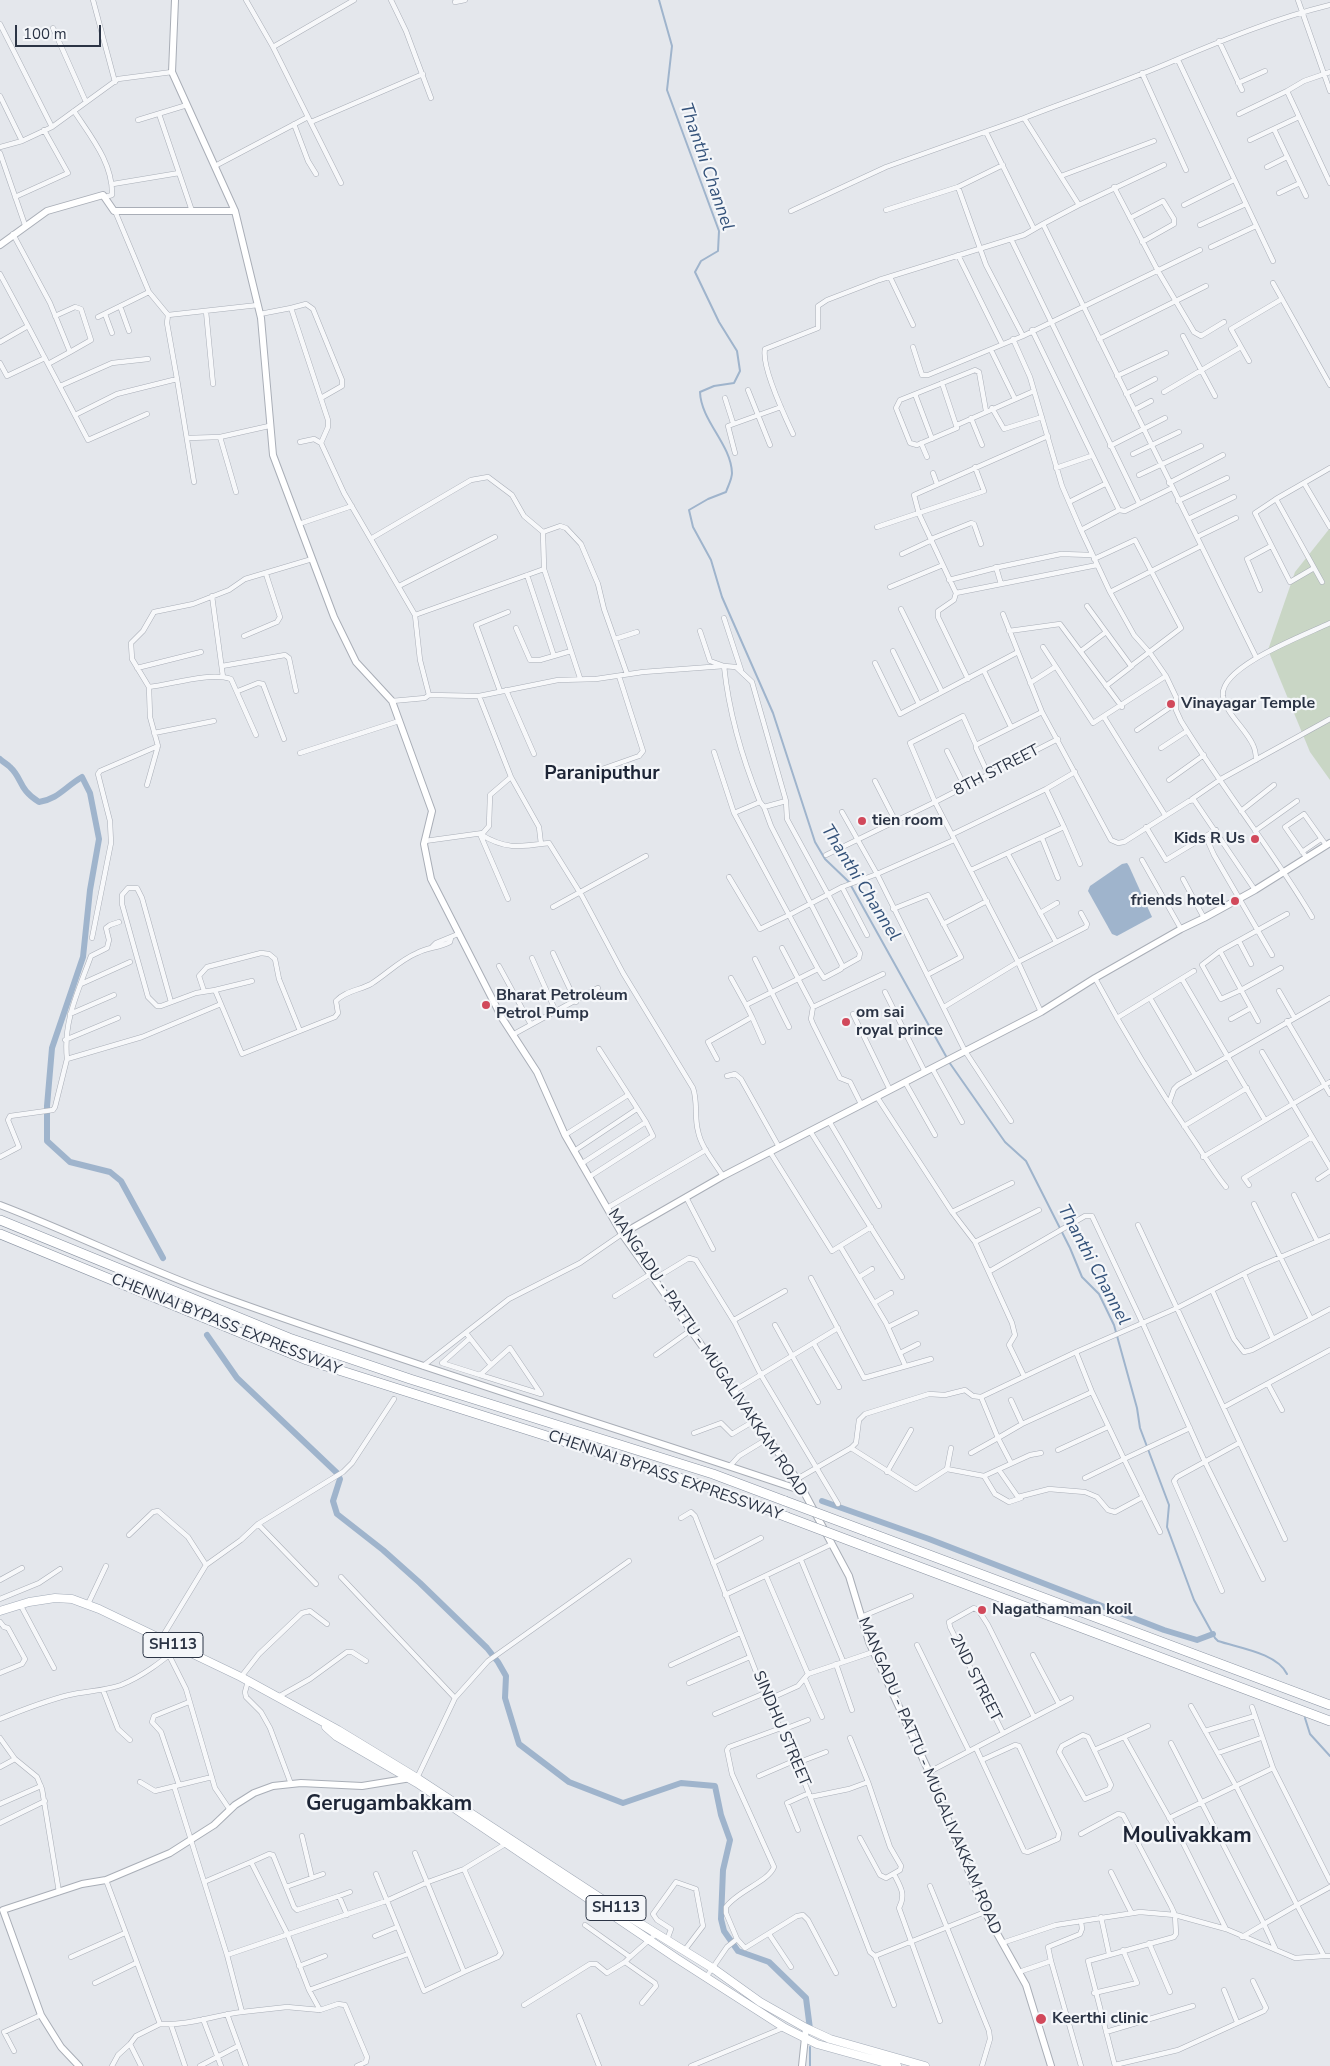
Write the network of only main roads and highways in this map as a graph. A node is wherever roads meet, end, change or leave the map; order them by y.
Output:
1 (0, 1220) edge
2 (0, 1234) edge
3 (0, 1605) edge
4 (18, 1605) junction
5 (0, 1611) edge
6 (1330, 1705) edge
7 (1330, 1721) edge
8 (320, 1722) junction
9 (510, 1842) junction
10 (870, 2063) edge
11 (897, 2066) edge
12 (925, 2066) edge

1 - 6 highway, CHENNAI BYPASS EXPRESSWAY, bridge
2 - 7 highway, CHENNAI BYPASS EXPRESSWAY, bridge
3 - 4 main road, SH113
4 - 5 main road, SH113
4 - 8 main road, SH113
8 - 9 main road, SH113
8 - 9 main road, SH113
9 - 10 main road, SH113
9 - 12 main road, SH113
10 - 11 main road, SH113

